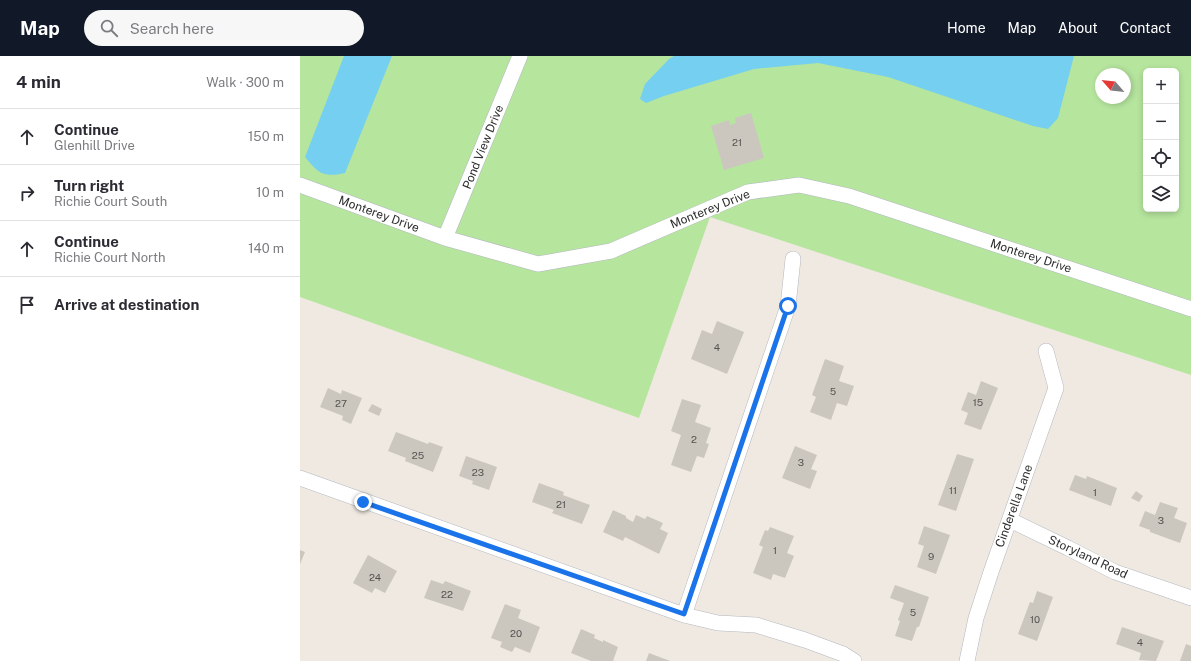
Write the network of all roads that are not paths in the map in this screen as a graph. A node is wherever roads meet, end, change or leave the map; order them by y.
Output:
1 (520, 56) edge
2 (300, 185) edge
3 (445, 238) junction
4 (794, 259) dead end
5 (1191, 309) edge
6 (1046, 351) dead end
7 (300, 478) edge
8 (1010, 520) junction
9 (1191, 598) edge
10 (684, 614) junction
11 (854, 661) edge
12 (967, 661) edge

1 - 3 street, Pond View Drive
2 - 3 street, Monterey Drive
3 - 5 street, Monterey Drive
4 - 10 street
6 - 8 street, Cinderella Lane
7 - 10 street
8 - 9 street, Storyland Road
8 - 12 street, Cinderella Lane
10 - 11 street

